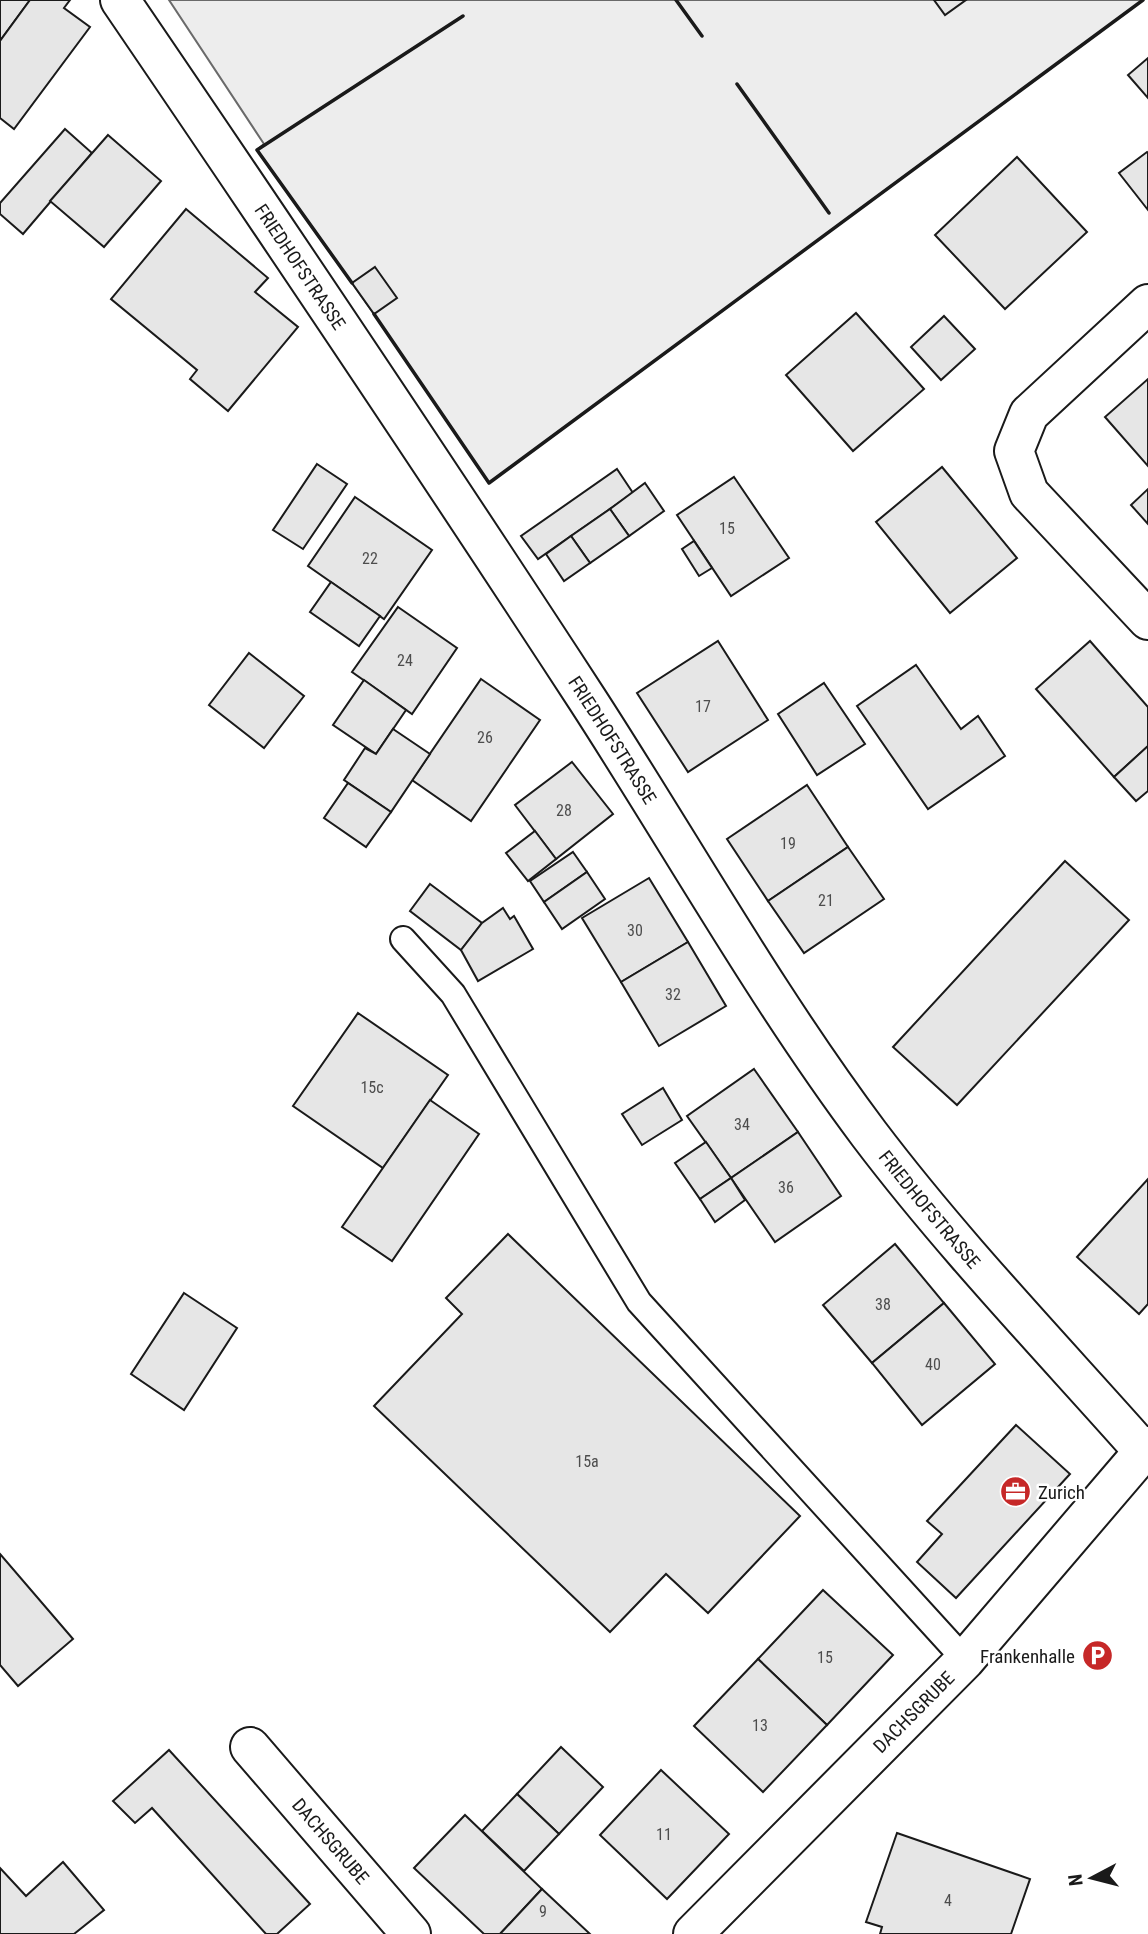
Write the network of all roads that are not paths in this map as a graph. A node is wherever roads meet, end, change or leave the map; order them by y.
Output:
1 (120, 0) edge
2 (1148, 304) edge
3 (1148, 620) edge
4 (403, 939) dead end
5 (1146, 1449) edge
6 (965, 1660) junction
7 (250, 1747) dead end
8 (411, 1934) edge
9 (693, 1934) edge

1 - 5 street, FRIEDHOFSTRASSE
2 - 3 street
4 - 6 lane
5 - 6 street, DACHSGRUBE
6 - 9 street, DACHSGRUBE
7 - 8 street, DACHSGRUBE

